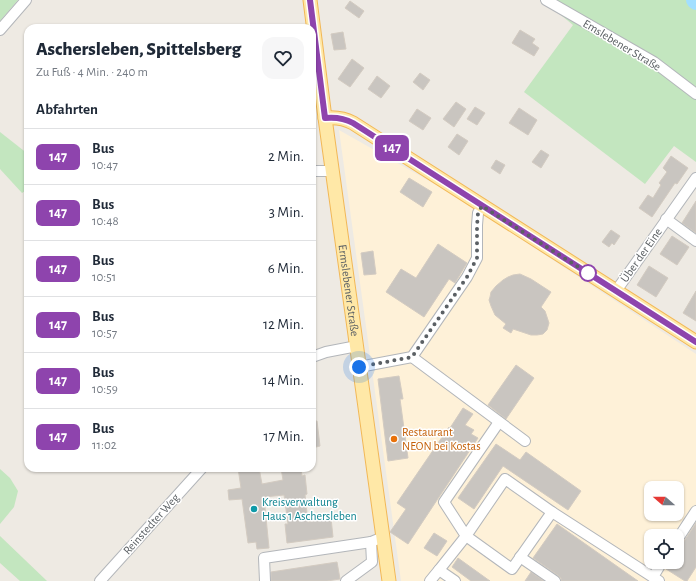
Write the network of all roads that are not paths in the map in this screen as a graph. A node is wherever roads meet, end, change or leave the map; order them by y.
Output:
1 (26, 0) edge
2 (310, 0) edge
3 (546, 0) edge
4 (313, 24) edge
5 (0, 30) edge
6 (316, 47) edge
7 (696, 94) edge
8 (325, 118) junction
9 (316, 171) edge
10 (332, 171) junction
11 (696, 178) edge
12 (482, 206) junction
13 (666, 219) junction
14 (696, 241) edge
15 (616, 292) junction
16 (696, 342) edge
17 (357, 346) junction
18 (316, 355) edge
19 (412, 357) junction
20 (359, 367) junction
21 (499, 422) junction
22 (525, 441) dead end
23 (198, 472) edge
24 (696, 511) edge
25 (552, 512) junction
26 (684, 529) edge
27 (466, 536) junction
28 (377, 540) junction
29 (520, 558) junction
30 (660, 569) edge
31 (439, 570) junction
32 (656, 579) edge
33 (100, 581) edge
34 (265, 581) edge
35 (346, 581) edge
36 (389, 581) edge
37 (430, 581) edge
38 (455, 581) edge
39 (555, 581) edge

1 - 5 street
2 - 4 main road, Ermslebener Straße
3 - 7 street, Emslebener Straße
6 - 8 main road, Ermslebener Straße
8 - 10 main road, Ermslebener Straße
8 - 12 main road
9 - 10 street
10 - 17 main road, Ermslebener Straße
11 - 13 street, Über der Eine
12 - 15 main road
12 - 19 street
13 - 14 street, Über der Eine
13 - 15 street, Über der Eine
15 - 16 main road
17 - 18 street
17 - 20 main road, Ermslebener Straße
19 - 20 street
19 - 21 street
20 - 28 main road, Ermslebener Straße
21 - 22 street
21 - 27 street
23 - 33 street, Reinstedter Weg
24 - 26 street
25 - 27 street
25 - 29 street
25 - 32 street
27 - 29 street
27 - 31 street
28 - 34 street
28 - 35 street
28 - 36 main road, Ermslebener Straße
29 - 39 street
30 - 32 street
31 - 37 street
31 - 38 street

